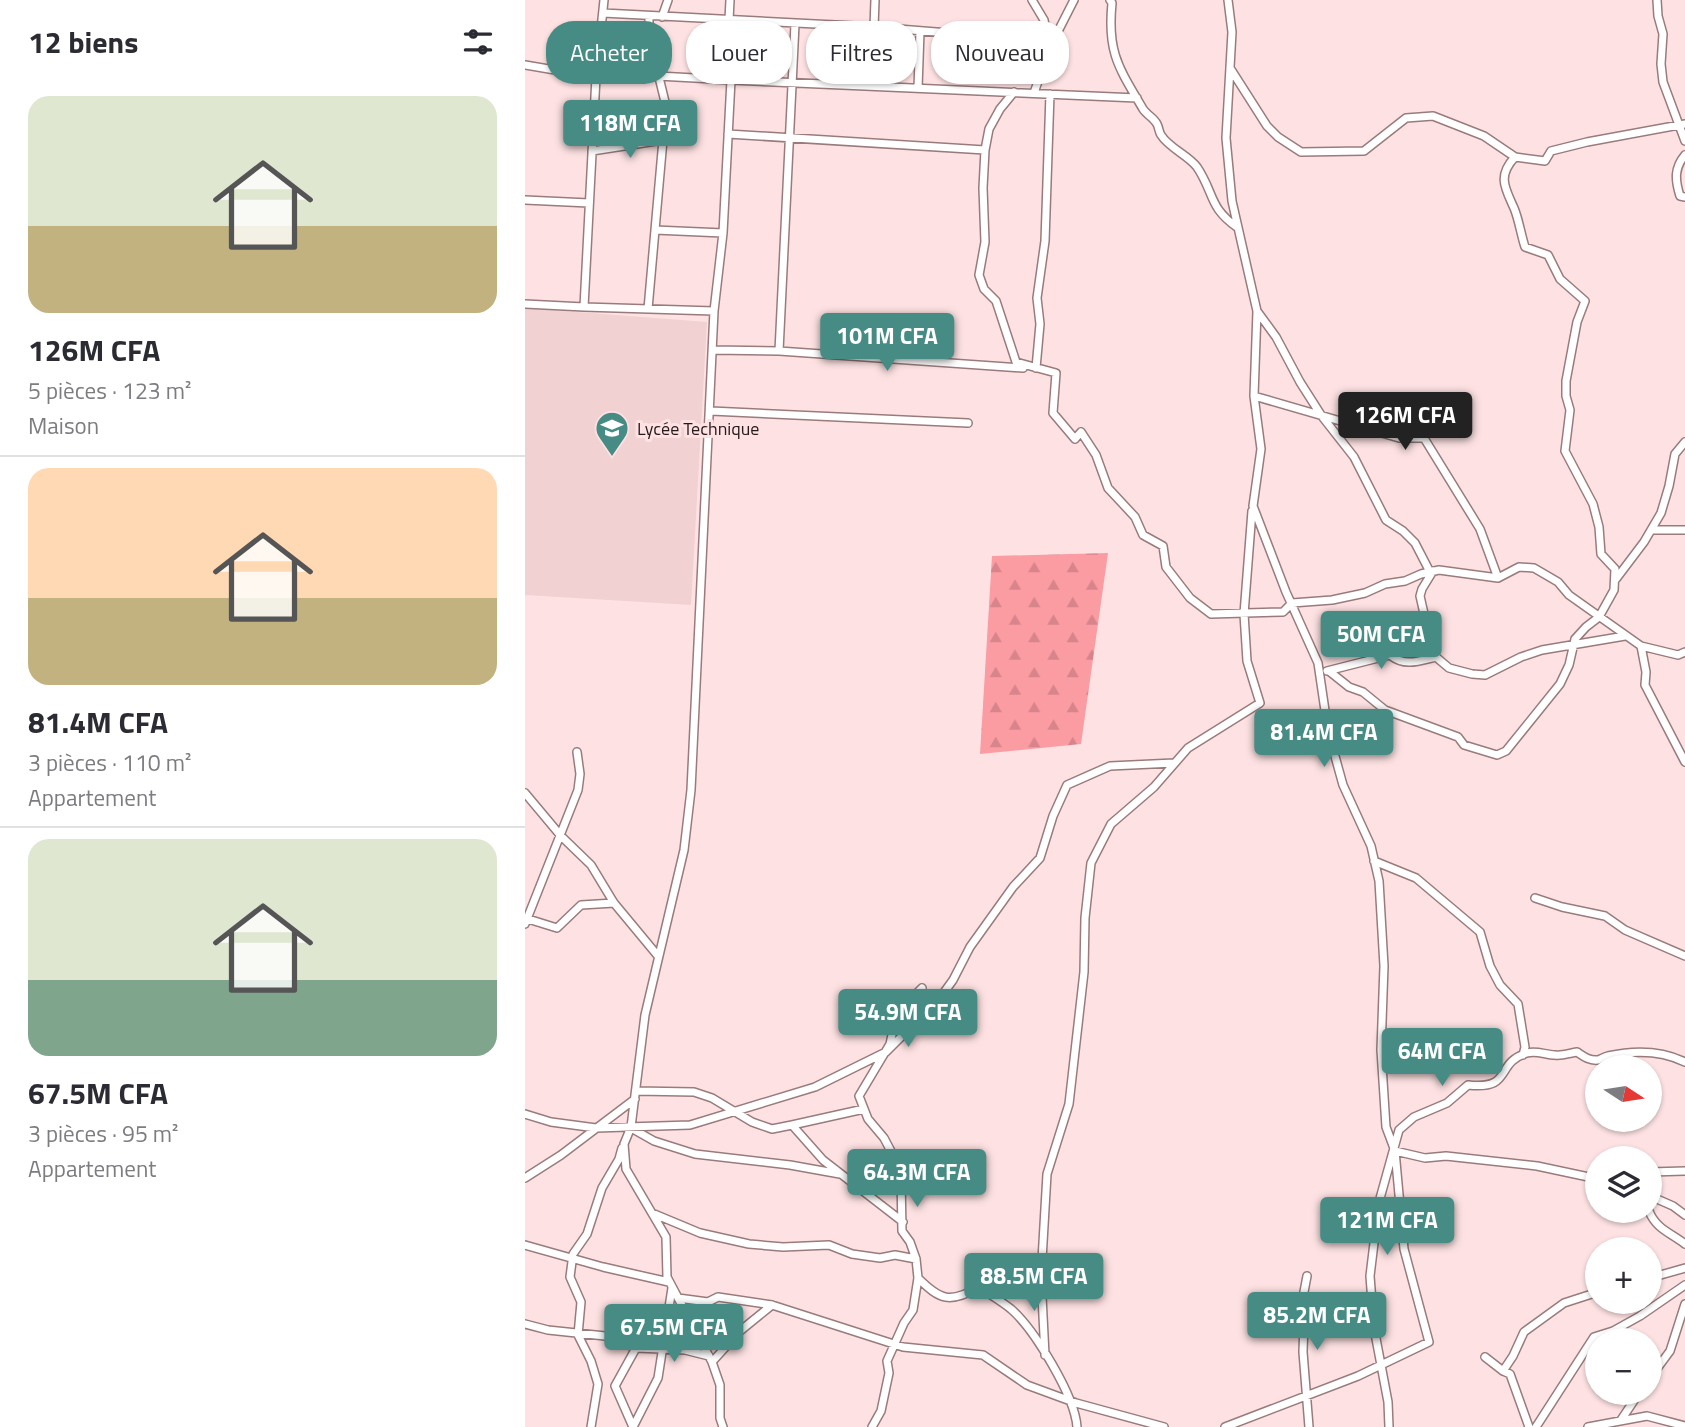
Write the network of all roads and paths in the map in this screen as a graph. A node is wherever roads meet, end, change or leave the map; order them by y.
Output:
1 (604, 0) edge
2 (668, 0) edge
3 (730, 0) edge
4 (875, 0) edge
5 (1032, 0) edge
6 (1075, 0) edge
7 (1110, 0) edge
8 (1228, 0) edge
9 (1657, 0) edge
10 (603, 13) junction
11 (649, 16) junction
12 (662, 17) junction
13 (729, 20) junction
14 (602, 21) edge
15 (649, 21) edge
16 (874, 21) edge
17 (1044, 21) edge
18 (1064, 21) edge
19 (795, 24) junction
20 (806, 24) edge
21 (917, 31) edge
22 (920, 31) junction
23 (931, 32) edge
24 (525, 65) edge
25 (1230, 68) junction
26 (546, 69) edge
27 (596, 84) edge
28 (660, 84) edge
29 (731, 84) edge
30 (792, 84) junction
31 (1037, 84) edge
32 (918, 88) junction
33 (1014, 92) junction
34 (1034, 93) junction
35 (1050, 94) junction
36 (1137, 98) junction
37 (1683, 125) edge
38 (728, 134) junction
39 (789, 137) junction
40 (663, 141) junction
41 (1685, 141) edge
42 (985, 150) junction
43 (592, 151) junction
44 (1685, 155) edge
45 (1515, 157) junction
46 (1685, 197) edge
47 (525, 200) edge
48 (589, 203) junction
49 (1238, 228) junction
50 (655, 230) junction
51 (723, 233) junction
52 (525, 304) edge
53 (584, 307) junction
54 (648, 309) junction
55 (714, 311) junction
56 (1257, 311) junction
57 (713, 350) junction
58 (779, 352) junction
59 (1035, 368) junction
60 (1061, 369) dead end
61 (1254, 396) junction
62 (711, 411) junction
63 (1321, 415) junction
64 (968, 423) dead end
65 (1685, 442) edge
66 (1253, 506) junction
67 (1651, 530) junction
68 (1685, 530) edge
69 (1431, 572) junction
70 (1498, 578) junction
71 (1614, 581) junction
72 (1292, 603) junction
73 (1244, 614) junction
74 (1599, 617) junction
75 (1625, 636) junction
76 (1575, 646) junction
77 (1641, 646) junction
78 (1683, 655) edge
79 (1436, 657) junction
80 (1329, 671) junction
81 (1319, 673) junction
82 (577, 751) dead end
83 (1685, 762) edge
84 (1174, 763) junction
85 (525, 793) edge
86 (561, 835) junction
87 (1374, 861) junction
88 (1535, 898) dead end
89 (614, 903) junction
90 (526, 920) edge
91 (658, 956) junction
92 (1685, 956) edge
93 (922, 988) dead end
94 (885, 1052) junction
95 (1523, 1055) junction
96 (1685, 1062) edge
97 (635, 1095) junction
98 (864, 1109) junction
99 (737, 1112) junction
100 (525, 1114) edge
101 (792, 1125) junction
102 (596, 1128) junction
103 (631, 1128) junction
104 (624, 1144) junction
105 (1395, 1151) junction
106 (1685, 1171) edge
107 (1662, 1172) edge
108 (840, 1175) junction
109 (1585, 1177) edge
110 (525, 1178) edge
111 (1662, 1201) edge
112 (652, 1213) junction
113 (1685, 1215) edge
114 (902, 1222) junction
115 (1656, 1223) edge
116 (1685, 1244) edge
117 (525, 1245) edge
118 (572, 1258) junction
119 (916, 1259) junction
120 (1685, 1268) edge
121 (1662, 1275) edge
122 (1307, 1276) dead end
123 (918, 1278) junction
124 (671, 1284) junction
125 (1685, 1285) edge
126 (1585, 1296) edge
127 (678, 1298) junction
128 (1685, 1304) edge
129 (772, 1305) junction
130 (525, 1324) edge
131 (578, 1335) junction
132 (896, 1345) junction
133 (636, 1348) junction
134 (663, 1349) junction
135 (1045, 1355) junction
136 (1485, 1357) dead end
137 (711, 1359) junction
138 (1662, 1361) edge
139 (1383, 1364) junction
140 (1503, 1371) junction
141 (1307, 1395) junction
142 (1071, 1402) junction
143 (1631, 1405) edge
144 (1621, 1420) junction
145 (1685, 1426) edge
146 (591, 1427) edge
147 (633, 1427) edge
148 (723, 1427) edge
149 (872, 1427) edge
150 (1077, 1427) edge
151 (1164, 1427) edge
152 (1225, 1427) edge
153 (1309, 1427) edge
154 (1389, 1427) edge
155 (1529, 1427) edge
156 (1536, 1427) edge
157 (1588, 1427) edge

1 - 10 street
2 - 12 street
3 - 13 street
4 - 16 street
5 - 17 street
6 - 18 street
7 - 36 street
8 - 25 street
9 - 37 street
10 - 11 street
10 - 14 street
11 - 12 street
11 - 15 street
12 - 13 street
13 - 19 street
19 - 20 street
19 - 30 street
21 - 22 street
22 - 23 street
22 - 32 street
24 - 26 street
25 - 45 street
25 - 49 street
27 - 43 street
28 - 40 street
29 - 38 street
30 - 32 street
30 - 39 street
31 - 34 street
32 - 33 street
33 - 34 street
33 - 42 street
34 - 35 street
35 - 36 street
35 - 59 street
36 - 49 street
37 - 41 street
37 - 45 street
38 - 39 street
38 - 51 street
39 - 42 street
39 - 58 street
40 - 43 street
40 - 50 street
42 - 59 street
43 - 48 street
44 - 46 street
45 - 71 street
47 - 48 street
48 - 53 street
49 - 56 street
50 - 51 street
50 - 54 street
51 - 55 street
52 - 53 street
53 - 54 street
54 - 55 street
55 - 57 street
56 - 61 street
56 - 63 street
57 - 58 street
57 - 62 street
58 - 59 street
59 - 60 street
59 - 73 street
61 - 63 street
61 - 66 street
62 - 64 street
62 - 91 street
63 - 69 street
63 - 70 street
65 - 67 street
66 - 72 street
66 - 73 street
67 - 68 street
67 - 71 street
69 - 70 street
69 - 72 street
69 - 79 street
70 - 74 street
71 - 74 street
72 - 73 street
72 - 81 street
73 - 84 street
74 - 75 street
74 - 76 street
75 - 76 street
75 - 77 street
76 - 79 street
76 - 80 street
77 - 78 street
77 - 83 street
79 - 80 street
80 - 81 street
81 - 87 street
82 - 86 street
84 - 94 street
84 - 135 street
85 - 86 street
86 - 89 street
86 - 90 street
87 - 95 street
87 - 105 street
88 - 92 street
89 - 90 street
89 - 91 street
91 - 97 street
93 - 94 street
94 - 98 street
94 - 99 street
95 - 96 street
95 - 105 street
97 - 99 street
97 - 102 street
97 - 103 street
98 - 101 street
98 - 114 street
99 - 101 street
99 - 103 street
100 - 102 street
101 - 108 street
102 - 103 street
102 - 110 street
103 - 104 street
103 - 108 street
104 - 112 street
104 - 118 street
105 - 109 street
105 - 139 street
105 - 139 street
106 - 107 street
108 - 114 street
111 - 113 street
112 - 119 street
112 - 124 street
114 - 119 street
115 - 116 street
117 - 118 street
118 - 124 street
118 - 131 street
119 - 123 street
120 - 121 street
122 - 141 street
123 - 132 street
123 - 135 street
124 - 127 street
124 - 134 street
125 - 156 street
126 - 140 street
127 - 129 street
127 - 137 street
128 - 138 street
129 - 132 street
129 - 137 street
130 - 131 street
131 - 133 street
131 - 146 street
132 - 142 street
132 - 149 street
133 - 134 street
133 - 147 street
134 - 137 street
134 - 147 street
135 - 142 street
136 - 140 street
137 - 148 street
139 - 141 street
139 - 154 street
140 - 155 street
141 - 152 street
141 - 153 street
142 - 150 street
142 - 151 street
143 - 144 street
144 - 145 street
144 - 157 street

